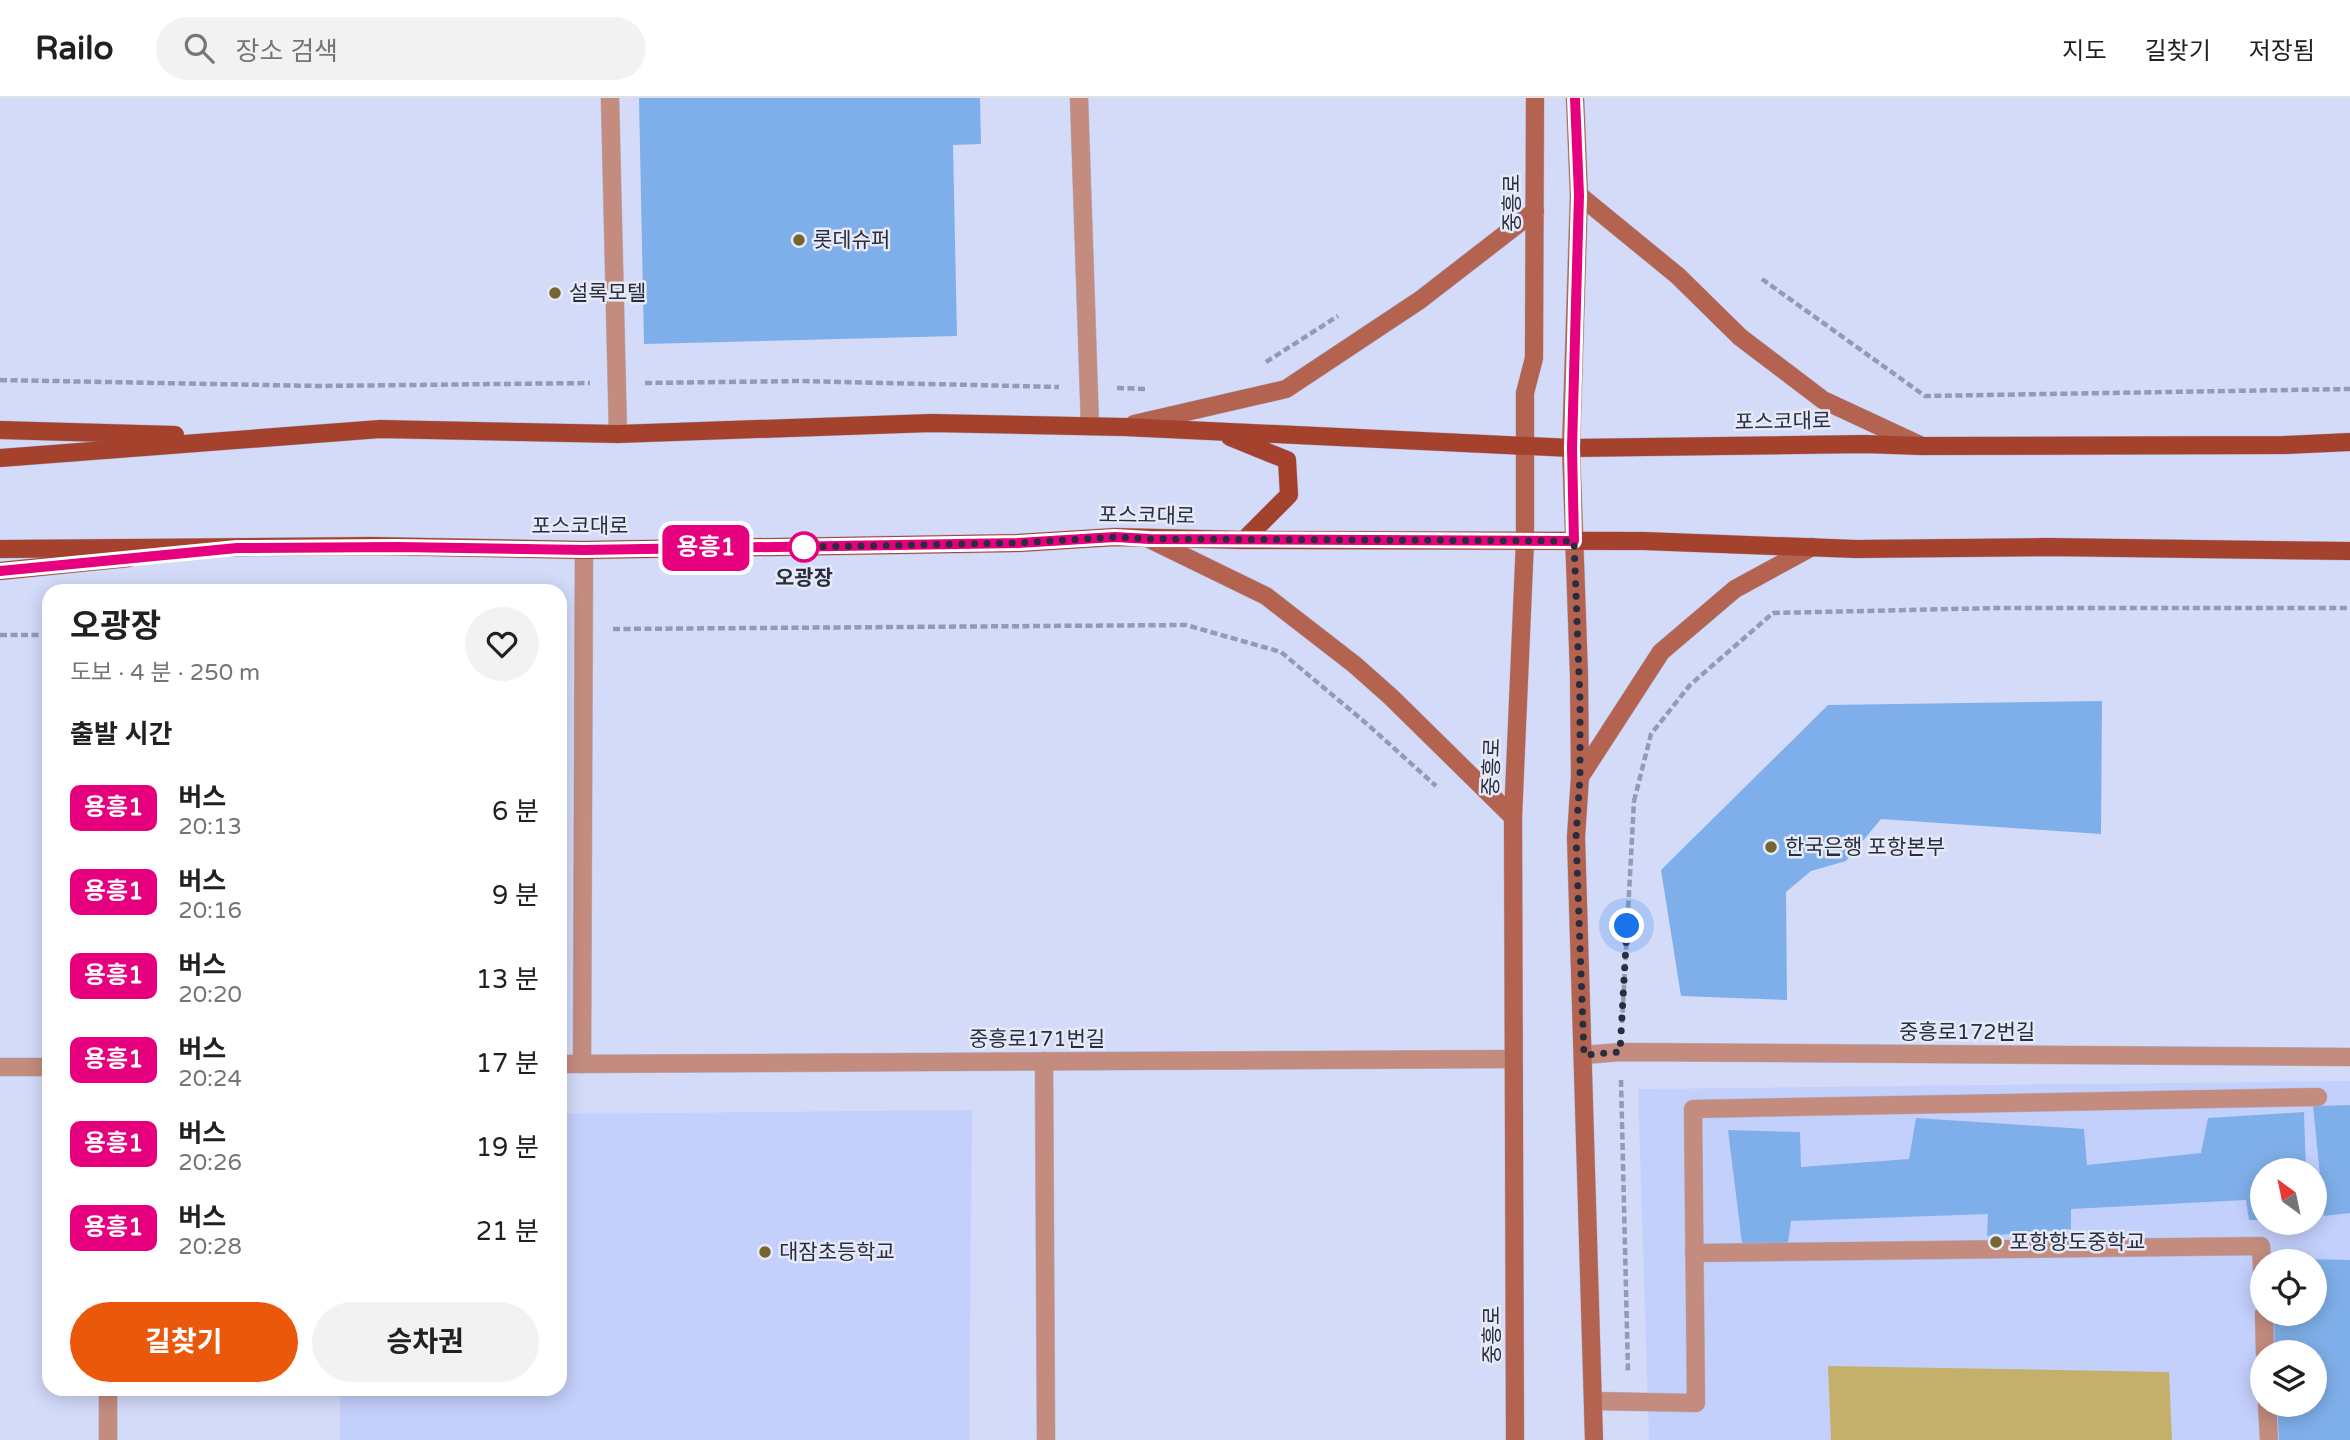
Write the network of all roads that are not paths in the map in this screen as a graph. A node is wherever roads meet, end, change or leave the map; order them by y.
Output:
1 (610, 98) edge
2 (1079, 98) edge
3 (1535, 98) edge
4 (1575, 98) edge
5 (1579, 195) junction
6 (1535, 211) junction
7 (1090, 426) junction
8 (1124, 427) junction
9 (0, 430) edge
10 (1217, 432) junction
11 (618, 434) junction
12 (273, 437) junction
13 (2350, 442) edge
14 (1525, 445) junction
15 (1922, 446) junction
16 (1572, 448) junction
17 (0, 458) edge
18 (1149, 539) junction
19 (1244, 540) junction
20 (1525, 541) junction
21 (1574, 541) junction
22 (1812, 547) junction
23 (237, 548) junction
24 (0, 549) edge
25 (584, 550) junction
26 (2350, 551) edge
27 (0, 571) edge
28 (1580, 777) junction
29 (1513, 817) junction
30 (1584, 1055) junction
31 (2350, 1057) edge
32 (1513, 1059) junction
33 (1044, 1061) junction
34 (567, 1064) edge
35 (582, 1064) junction
36 (0, 1067) edge
37 (42, 1067) edge
38 (2318, 1097) dead end
39 (2261, 1249) edge
40 (1694, 1253) junction
41 (108, 1396) edge
42 (1593, 1401) junction
43 (2268, 1417) edge
44 (108, 1440) edge
45 (1046, 1440) edge
46 (1515, 1440) edge
47 (1594, 1440) edge
48 (2269, 1440) edge

1 - 11 street
2 - 7 street
3 - 6 main road, 중흥로
4 - 5 main road
5 - 15 main road
5 - 16 main road
6 - 8 main road
6 - 14 main road, 중흥로
7 - 8 main road, 포스코대로
7 - 11 main road, 포스코대로
8 - 10 main road, 포스코대로
9 - 12 main road
10 - 14 main road, 포스코대로
10 - 19 main road, 포스코대로
11 - 12 main road, 포스코대로
12 - 17 main road, 포스코대로
13 - 15 main road, 포스코대로
14 - 16 main road, 포스코대로
14 - 20 main road, 중흥로
15 - 16 main road, 포스코대로
16 - 21 main road
18 - 19 main road, 포스코대로
18 - 25 main road, 포스코대로
18 - 29 main road
19 - 20 main road, 포스코대로
20 - 21 main road, 포스코대로
20 - 29 main road, 중흥로
21 - 22 main road, 포스코대로
21 - 28 main road
22 - 26 main road, 포스코대로
22 - 28 main road
23 - 24 main road, 포스코대로
23 - 25 main road, 포스코대로
23 - 27 main road
25 - 35 street
28 - 30 main road
29 - 32 main road, 중흥로
30 - 31 street, 중흥로172번길
30 - 42 main road
32 - 33 street, 중흥로171번길
32 - 46 main road, 중흥로
33 - 35 street, 중흥로171번길
33 - 45 street
34 - 35 street, 중흥로171번길
36 - 37 street
38 - 40 street
39 - 40 street
40 - 42 street
41 - 44 street
42 - 47 main road
43 - 48 street

